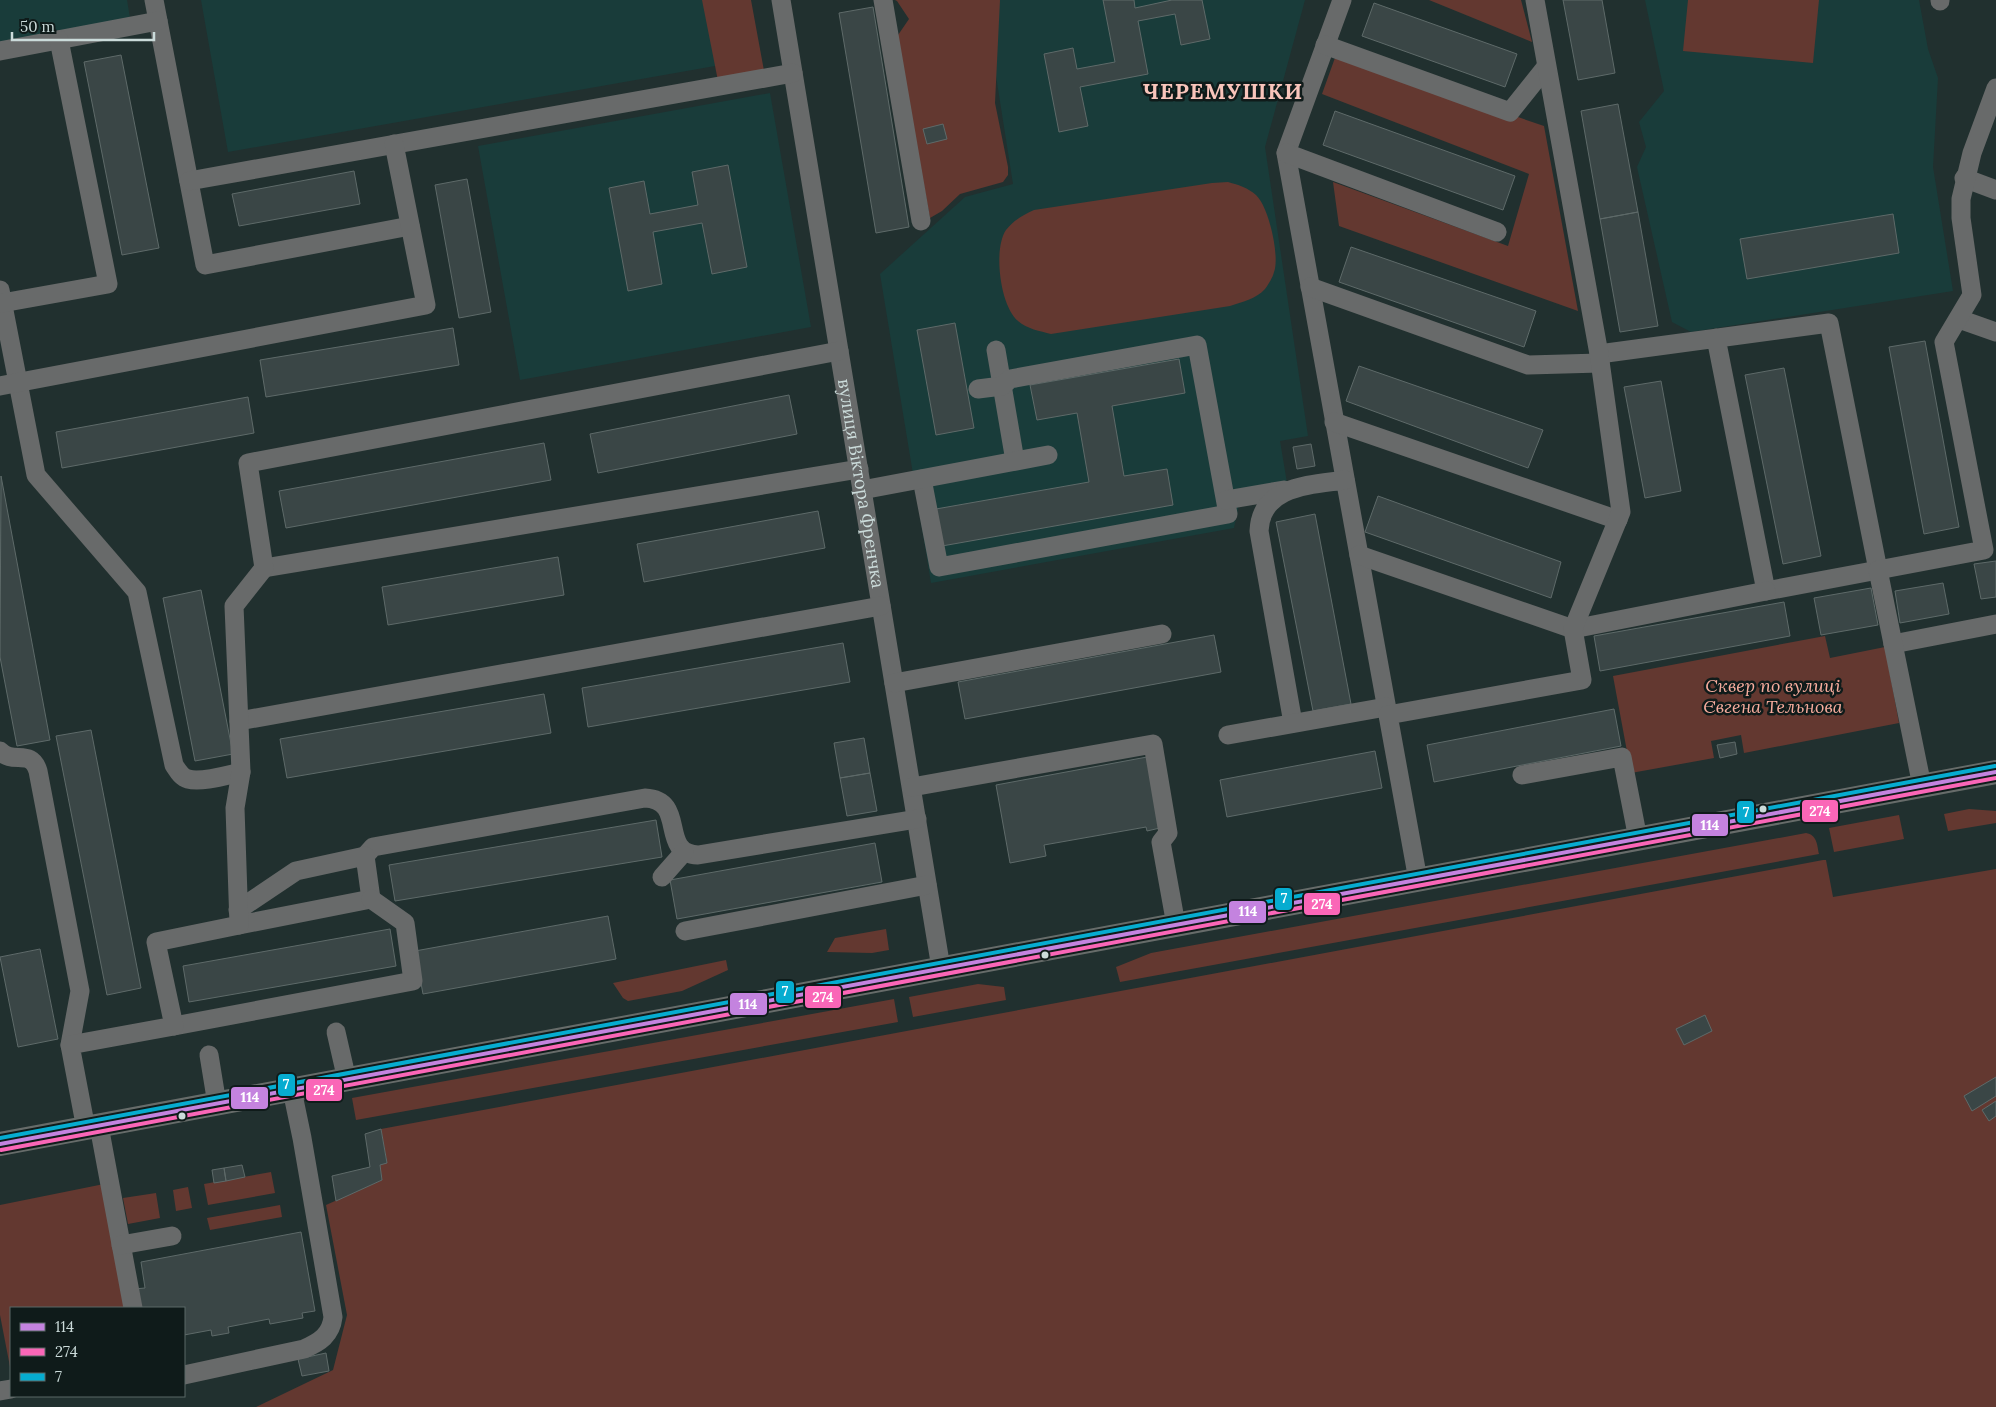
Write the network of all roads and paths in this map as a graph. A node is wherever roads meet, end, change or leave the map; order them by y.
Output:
1 (154, 0) edge
2 (781, 0) edge
3 (882, 0) edge
4 (1342, 0) edge
5 (1534, 0) edge
6 (158, 21) junction
7 (60, 40) junction
8 (1326, 45) junction
9 (0, 51) edge
10 (1546, 67) junction
11 (793, 73) junction
12 (1996, 88) edge
13 (394, 144) junction
14 (1286, 153) junction
15 (1964, 178) junction
16 (189, 181) junction
17 (1996, 190) edge
18 (921, 221) dead end
19 (410, 226) junction
20 (1497, 232) dead end
21 (1310, 287) junction
22 (1, 297) edge
23 (1959, 318) junction
24 (1996, 332) edge
25 (1716, 338) junction
26 (996, 350) dead end
27 (839, 351) junction
28 (1600, 359) junction
29 (9, 384) edge
30 (1002, 386) junction
31 (978, 389) dead end
32 (1334, 422) junction
33 (1048, 455) dead end
34 (1015, 462) junction
35 (858, 470) junction
36 (922, 479) junction
37 (1345, 480) junction
38 (1290, 489) junction
39 (862, 490) junction
40 (1226, 500) junction
41 (1618, 520) junction
42 (1990, 548) edge
43 (1359, 554) junction
44 (264, 568) junction
45 (1878, 570) junction
46 (1766, 591) junction
47 (881, 606) junction
48 (1996, 624) edge
49 (1573, 629) junction
50 (1162, 634) dead end
51 (1893, 644) junction
52 (894, 683) junction
53 (1387, 711) junction
54 (239, 721) junction
55 (1293, 723) junction
56 (1228, 735) dead end
57 (0, 751) edge
58 (240, 772) junction
59 (1996, 772) edge
60 (1522, 775) dead end
61 (1922, 786) junction
62 (912, 787) junction
63 (917, 819) junction
64 (1638, 839) junction
65 (684, 852) junction
66 (365, 856) junction
67 (662, 877) dead end
68 (1418, 880) junction
69 (927, 885) junction
70 (371, 899) junction
71 (239, 918) junction
72 (1176, 925) junction
73 (685, 931) dead end
74 (941, 968) junction
75 (174, 1026) junction
76 (336, 1032) dead end
77 (70, 1045) junction
78 (209, 1055) dead end
79 (347, 1080) junction
80 (292, 1090) junction
81 (217, 1104) junction
82 (92, 1127) junction
83 (0, 1144) edge
84 (172, 1236) dead end
85 (121, 1245) junction
86 (133, 1307) edge
87 (185, 1375) edge

1 - 6 street
2 - 11 street, вулиця Віктора Френчка
3 - 18 street
4 - 8 street
5 - 10 street
6 - 7 street
6 - 16 street
7 - 9 street
7 - 22 street
8 - 10 street
8 - 14 street
10 - 28 street
11 - 13 street
11 - 27 street, вулиця Віктора Френчка
12 - 15 street
13 - 16 street
13 - 19 street
14 - 20 street
14 - 21 street
15 - 17 street
15 - 23 street
16 - 19 street
19 - 29 street
21 - 28 street
21 - 32 street
22 - 29 street
23 - 24 street
23 - 42 street
25 - 28 street
25 - 45 street
25 - 46 street
26 - 30 street
27 - 35 street, вулиця Віктора Френчка
27 - 44 street
28 - 41 street
29 - 58 street
30 - 31 street
30 - 34 street
30 - 40 street
32 - 37 street
32 - 41 street
33 - 34 street
34 - 36 street
35 - 39 street, вулиця Віктора Френчка
35 - 44 street
36 - 39 street
36 - 40 street
37 - 38 street
37 - 43 street
38 - 40 street
38 - 55 street
39 - 47 street, вулиця Віктора Френчка
41 - 49 street
42 - 45 street
43 - 49 street
43 - 53 street
44 - 54 street
45 - 46 street
45 - 51 street
46 - 49 street
47 - 52 street, вулиця Віктора Френчка
47 - 54 street
48 - 51 street
49 - 53 street
50 - 52 street
51 - 61 street
52 - 62 street, вулиця Віктора Френчка
53 - 55 street
53 - 68 street
54 - 58 street
55 - 56 street
57 - 77 street
58 - 71 street
59 - 61 main road
60 - 64 street
61 - 64 main road
62 - 63 street, вулиця Віктора Френчка
62 - 72 street
63 - 65 street
63 - 69 street, вулиця Віктора Френчка
64 - 68 main road
65 - 66 street
65 - 67 street
66 - 70 street
66 - 71 street
68 - 72 main road
69 - 73 street
69 - 74 street, вулиця Віктора Френчка
70 - 71 street
70 - 75 street
71 - 75 street
72 - 74 main road
74 - 79 main road
75 - 77 street
76 - 79 street
77 - 82 street
78 - 81 street
79 - 80 main road
80 - 81 main road
80 - 87 street
81 - 82 main road
82 - 83 main road
82 - 85 street
84 - 85 street
85 - 86 street

